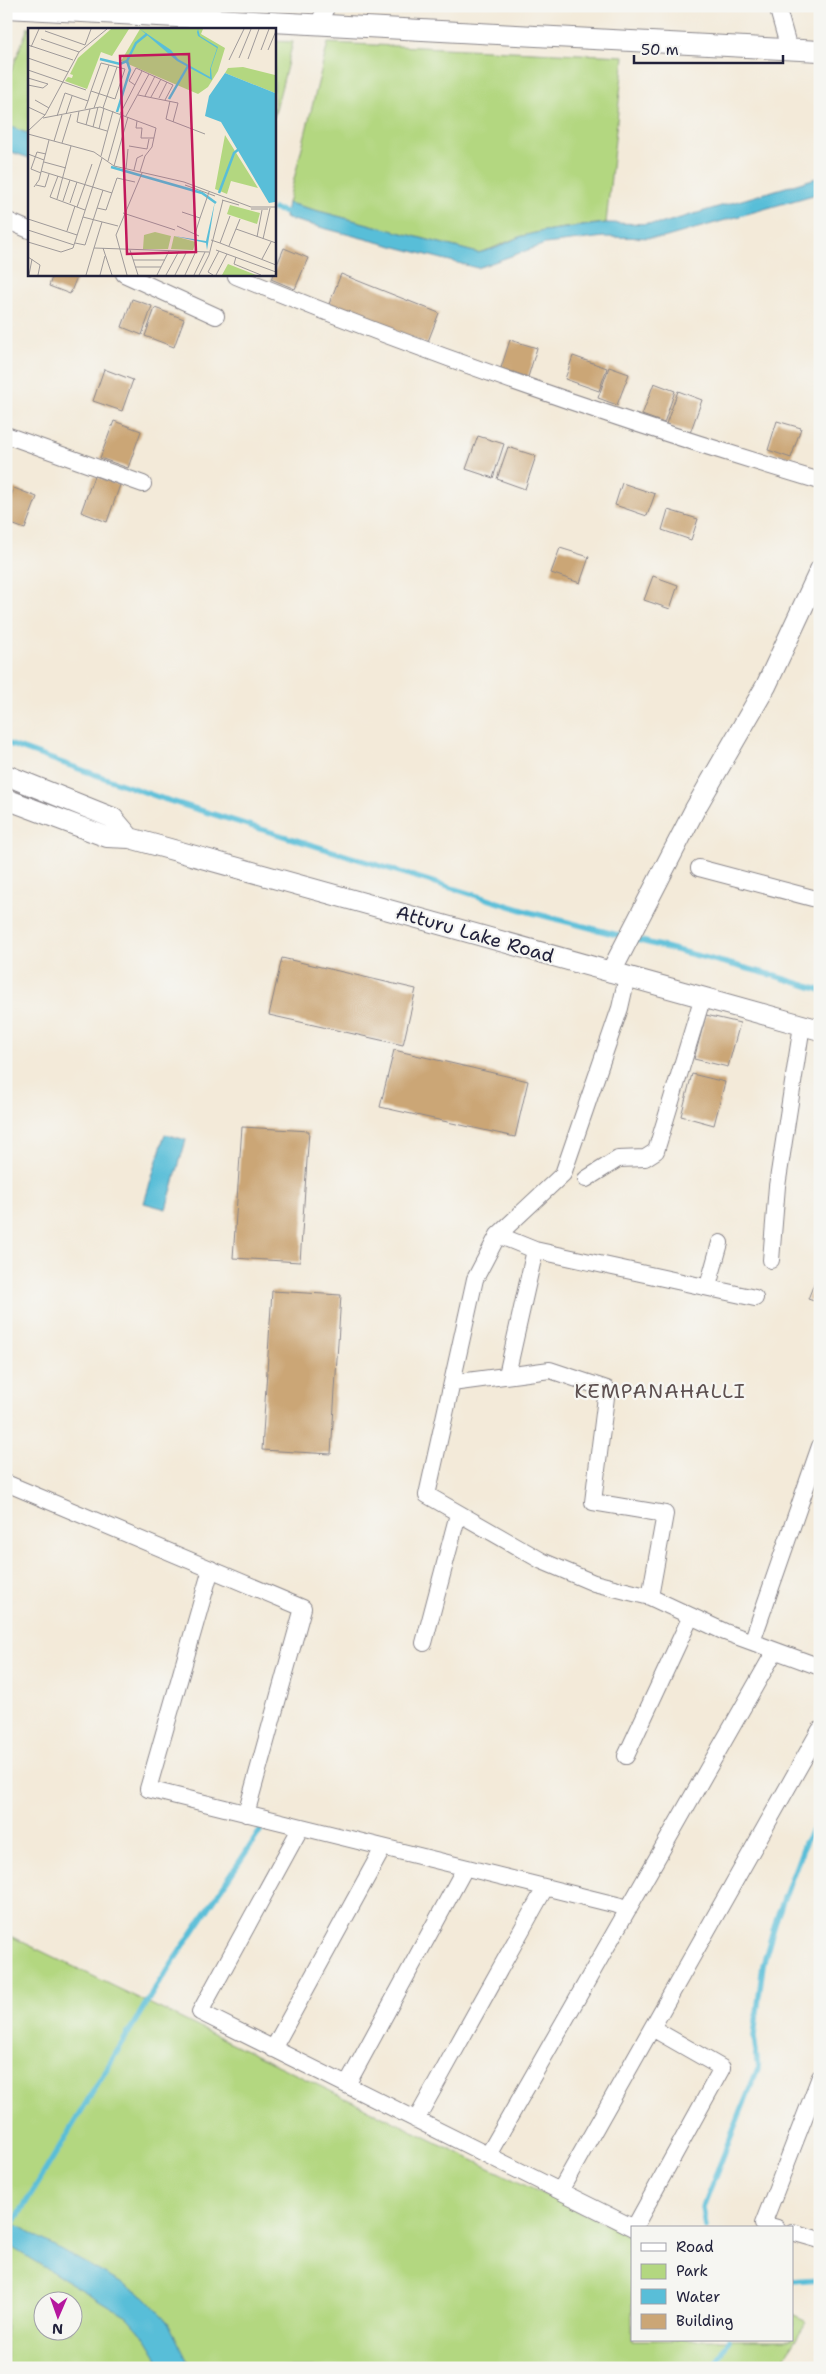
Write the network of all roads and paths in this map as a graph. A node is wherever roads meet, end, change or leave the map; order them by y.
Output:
1 (328, 6) edge
2 (777, 6) edge
3 (6, 8) edge
4 (102, 10) edge
5 (207, 12) edge
6 (318, 24) junction
7 (789, 49) junction
8 (820, 50) edge
9 (6, 220) edge
10 (28, 230) edge
11 (126, 275) edge
12 (236, 276) dead end
13 (216, 316) dead end
14 (6, 435) edge
15 (820, 481) edge
16 (143, 484) dead end
17 (820, 570) edge
18 (6, 775) edge
19 (6, 799) edge
20 (130, 838) junction
21 (699, 868) dead end
22 (820, 900) edge
23 (619, 975) junction
24 (700, 1006) dead end
25 (811, 1028) edge
26 (586, 1179) dead end
27 (498, 1235) junction
28 (720, 1242) dead end
29 (535, 1250) junction
30 (771, 1260) dead end
31 (708, 1286) junction
32 (755, 1298) dead end
33 (507, 1376) junction
34 (452, 1383) junction
35 (820, 1446) edge
36 (6, 1483) edge
37 (458, 1514) junction
38 (211, 1569) junction
39 (650, 1597) junction
40 (691, 1616) junction
41 (752, 1642) junction
42 (424, 1643) dead end
43 (775, 1651) junction
44 (820, 1667) edge
45 (820, 1730) edge
46 (626, 1756) dead end
47 (246, 1814) junction
48 (301, 1827) junction
49 (383, 1848) junction
50 (465, 1868) junction
51 (545, 1888) junction
52 (629, 1908) junction
53 (652, 2028) junction
54 (273, 2049) junction
55 (820, 2077) edge
56 (347, 2085) junction
57 (416, 2120) junction
58 (488, 2155) junction
59 (560, 2191) junction
60 (631, 2226) edge
61 (635, 2226) edge
62 (770, 2226) edge
63 (794, 2233) edge
64 (820, 2240) edge

1 - 6 street
2 - 7 street
3 - 4 street
4 - 5 street
5 - 6 street
6 - 7 street
7 - 8 street
9 - 10 street
11 - 13 street
12 - 15 street
14 - 16 street
17 - 23 street
18 - 20 street
19 - 20 street, Atturu Lake Road
20 - 23 street, Atturu Lake Road
21 - 22 street
23 - 25 street, Atturu Lake Road
23 - 27 street
24 - 26 street
25 - 30 street
27 - 29 street
27 - 34 street
28 - 31 street
29 - 31 street
29 - 33 street
31 - 32 street
33 - 34 street
33 - 39 street
34 - 37 street
35 - 41 street
36 - 38 street
37 - 39 street
37 - 42 street
38 - 47 street
38 - 47 street
39 - 40 street
40 - 41 street
40 - 46 street
41 - 43 street
43 - 44 street
43 - 52 street
45 - 53 street
47 - 48 street
48 - 49 street
48 - 54 street
49 - 50 street
49 - 54 street
50 - 51 street
50 - 56 street
51 - 52 street
51 - 57 street
52 - 58 street
53 - 59 street
53 - 61 street
54 - 56 street
55 - 62 street
56 - 57 street
57 - 58 street
58 - 59 street
59 - 60 street
63 - 64 street

